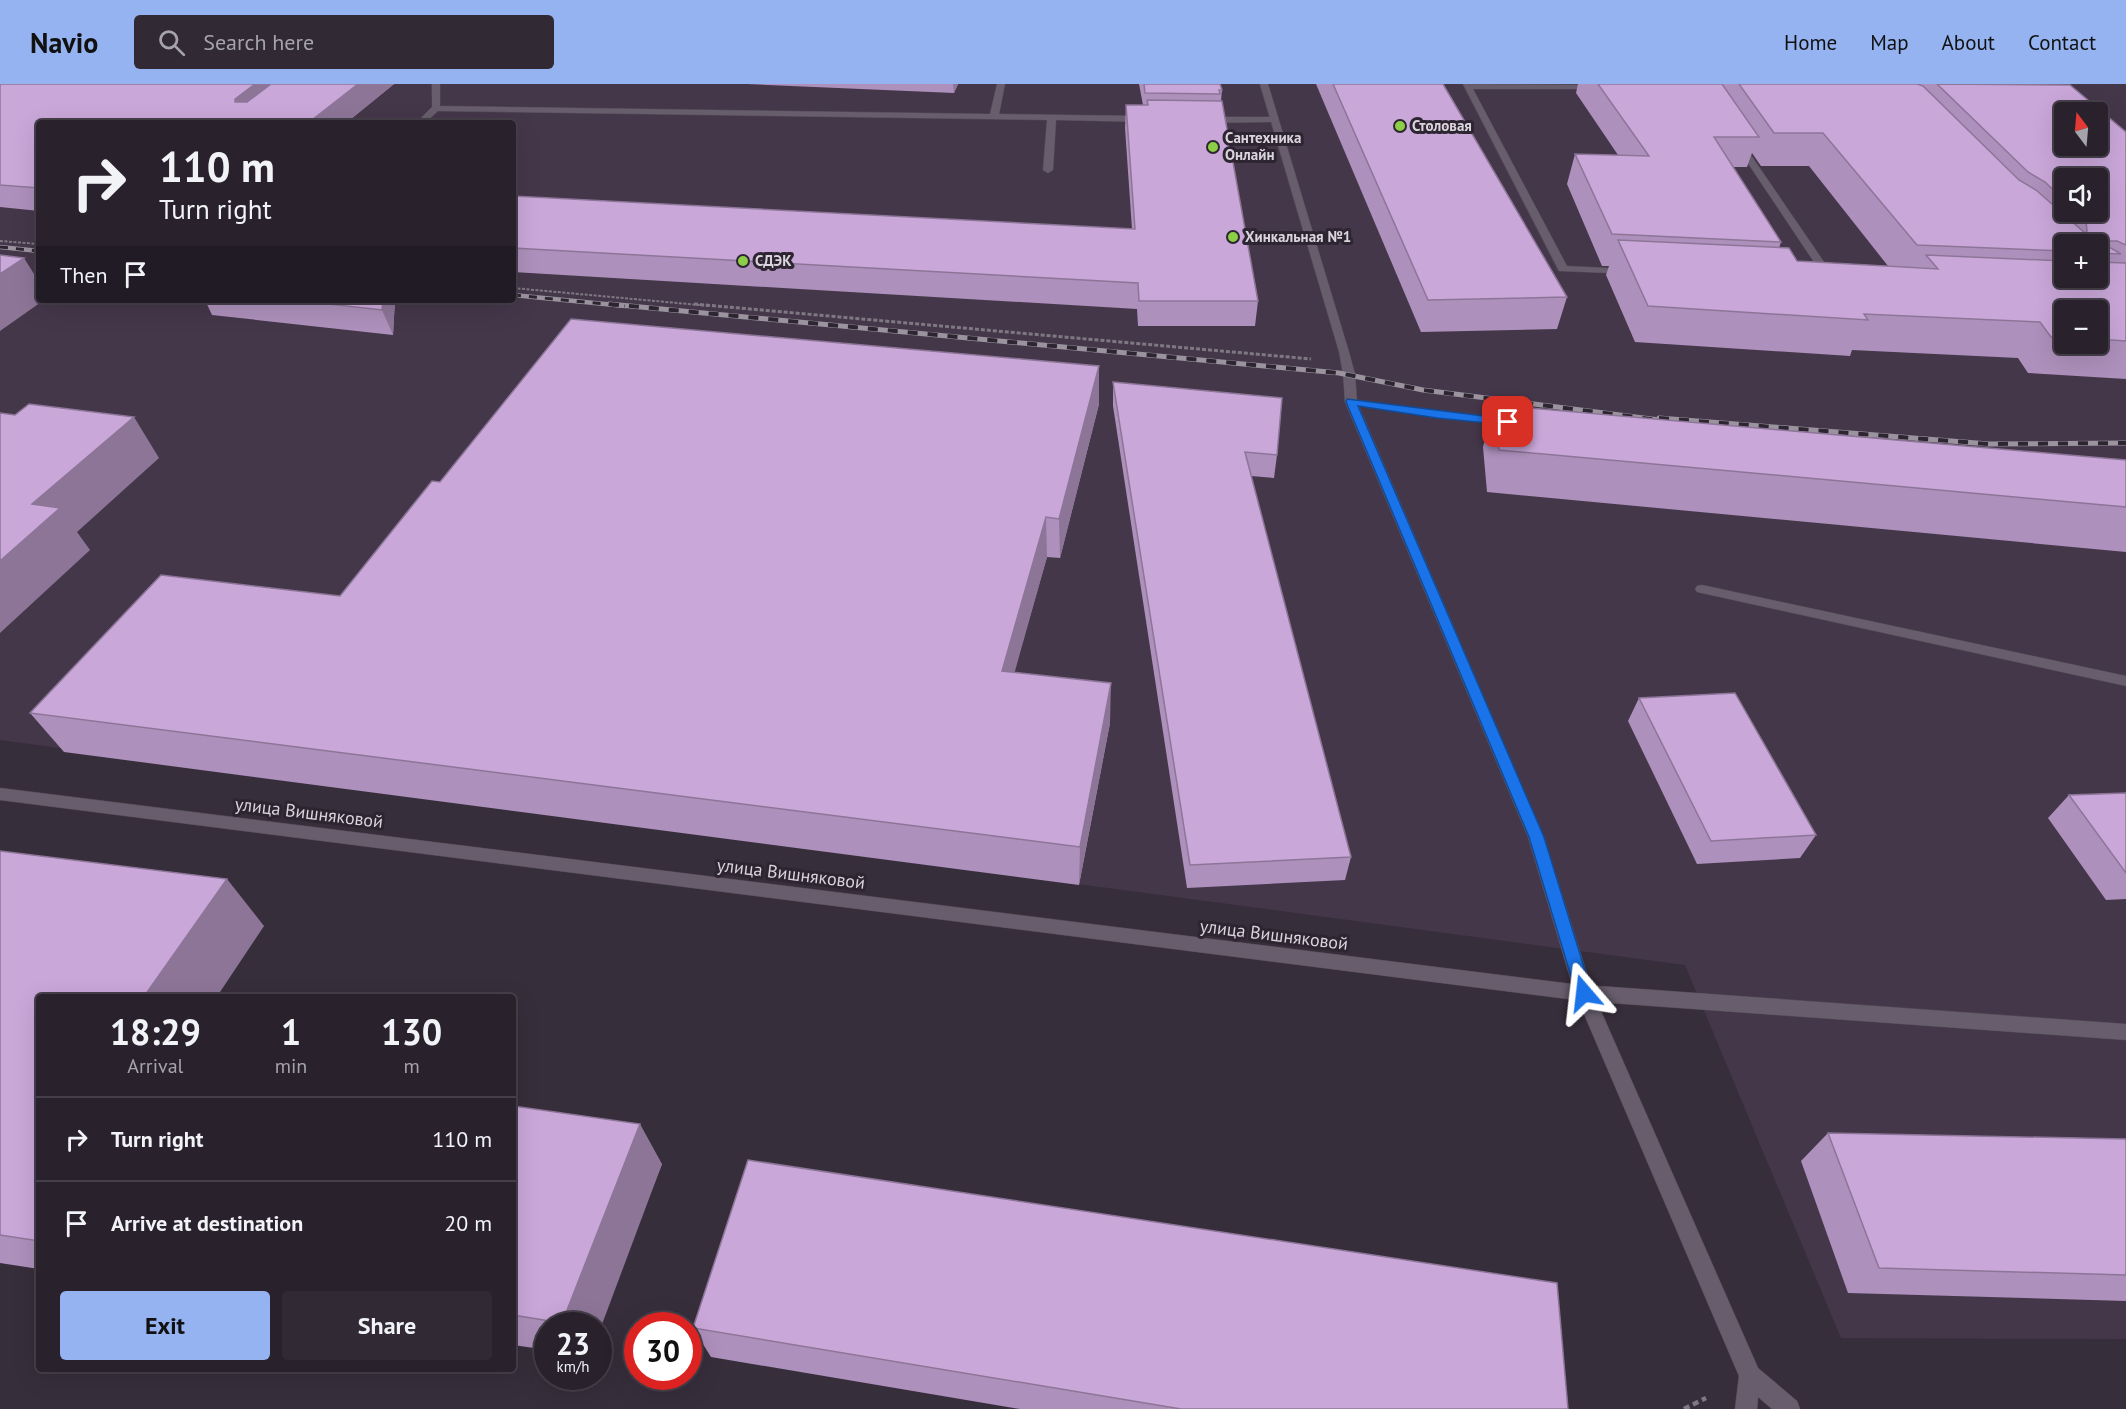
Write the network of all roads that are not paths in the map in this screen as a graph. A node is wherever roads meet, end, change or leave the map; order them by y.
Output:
1 (436, 84) edge
2 (1001, 84) edge
3 (1264, 84) edge
4 (1467, 85) edge
5 (1608, 87) edge
6 (436, 108) junction
7 (994, 117) junction
8 (1052, 117) junction
9 (1158, 119) edge
10 (1194, 119) edge
11 (423, 120) edge
12 (1274, 120) junction
13 (1735, 137) edge
14 (1047, 170) dead end
15 (1634, 272) edge
16 (1821, 281) edge
17 (1832, 282) junction
18 (1844, 283) edge
19 (1351, 402) junction
20 (1520, 423) edge
21 (1702, 589) dead end
22 (2126, 681) edge
23 (0, 794) edge
24 (1584, 993) junction
25 (2126, 1032) edge
26 (1750, 1376) junction
27 (1746, 1409) edge
28 (1789, 1409) edge

1 - 6 street
2 - 7 street
3 - 12 street
4 - 5 street
4 - 15 street
6 - 7 street
6 - 11 street
7 - 8 street
8 - 9 street
8 - 14 street
10 - 12 street
12 - 19 street
13 - 17 street
16 - 17 street
17 - 18 street
19 - 20 street
19 - 24 street
21 - 22 street
23 - 24 street, улица Вишняковой
24 - 25 street, улица Вишняковой
24 - 26 street
26 - 27 street
26 - 28 street

